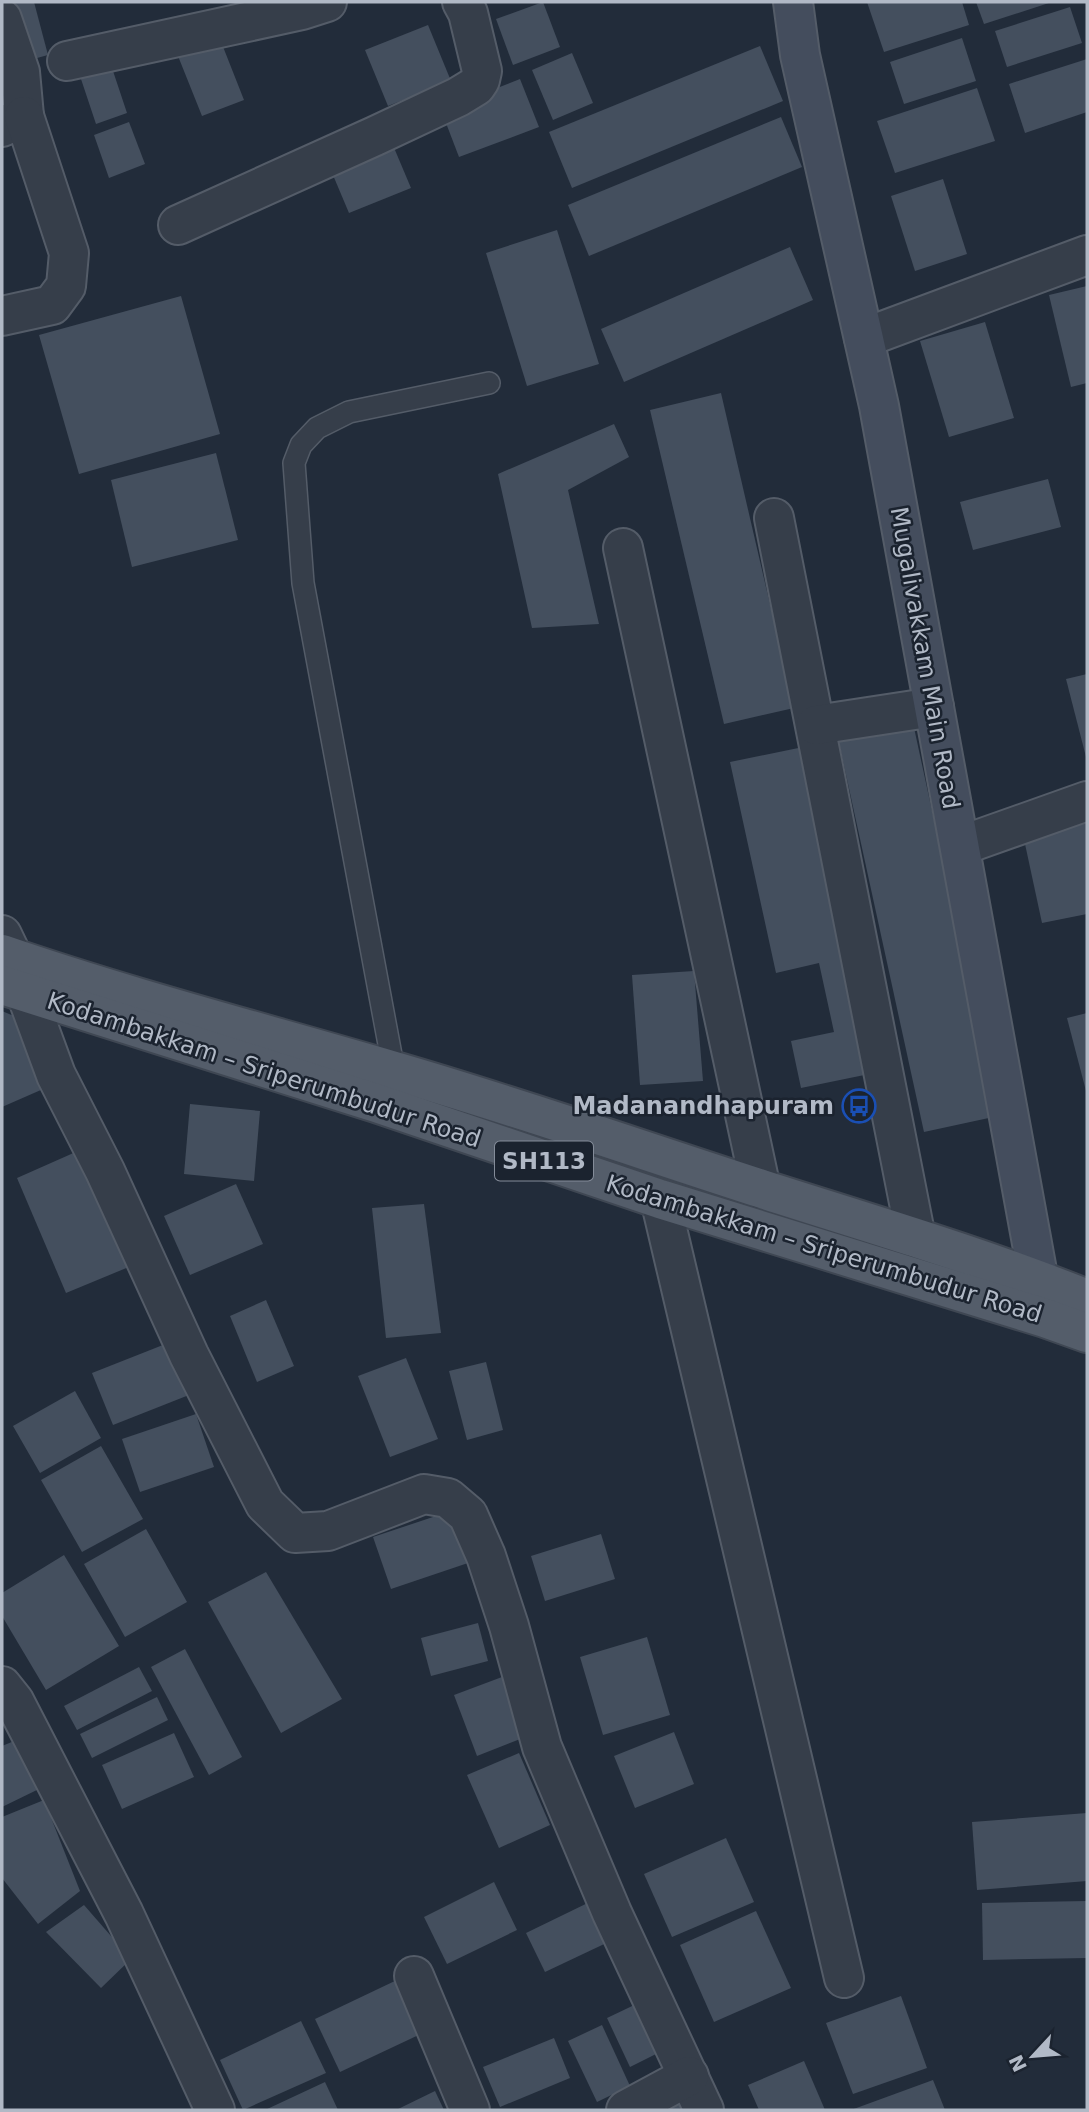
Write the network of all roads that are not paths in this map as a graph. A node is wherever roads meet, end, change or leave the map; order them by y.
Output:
1 (327, 2) edge
2 (461, 2) edge
3 (793, 2) edge
4 (2, 19) edge
5 (67, 61) dead end
6 (13, 121) edge
7 (178, 225) dead end
8 (1087, 255) edge
9 (2, 316) edge
10 (864, 338) junction
11 (489, 383) dead end
12 (774, 518) dead end
13 (623, 548) dead end
14 (934, 707) junction
15 (816, 725) junction
16 (1087, 801) edge
17 (960, 846) junction
18 (9, 965) edge
19 (394, 1071) junction
20 (761, 1189) junction
21 (660, 1199) junction
22 (916, 1238) junction
23 (1040, 1280) junction
24 (1087, 1299) edge
25 (1045, 1318) junction
26 (1087, 1334) edge
27 (2, 1686) edge
28 (414, 1976) dead end
29 (844, 1978) dead end
30 (696, 2093) edge
31 (215, 2110) edge
32 (470, 2110) edge
33 (626, 2110) edge

1 - 5 street
2 - 7 street
3 - 10 street, Mugalivakkam Main Road
4 - 6 street
6 - 9 street
8 - 10 street
10 - 14 street, Mugalivakkam Main Road
11 - 19 lane
12 - 15 street
13 - 20 street
14 - 15 street
14 - 17 street, Mugalivakkam Main Road
15 - 22 street
16 - 17 street
17 - 23 street, Mugalivakkam Main Road
18 - 19 main road, Kodambakkam – Sriperumbudur Road / SH113
18 - 21 main road, Kodambakkam – Sriperumbudur Road / SH113
18 - 30 street
19 - 20 main road, Kodambakkam – Sriperumbudur Road / SH113
20 - 22 main road, Kodambakkam – Sriperumbudur Road / SH113
21 - 25 main road, Kodambakkam – Sriperumbudur Road / SH113
21 - 29 street
22 - 23 main road, Kodambakkam – Sriperumbudur Road / SH113
23 - 24 main road, Kodambakkam – Sriperumbudur Road / SH113
23 - 25 street, Mugalivakkam Main Road
25 - 26 main road, Kodambakkam – Sriperumbudur Road / SH113
27 - 31 street
28 - 32 street
30 - 33 street

